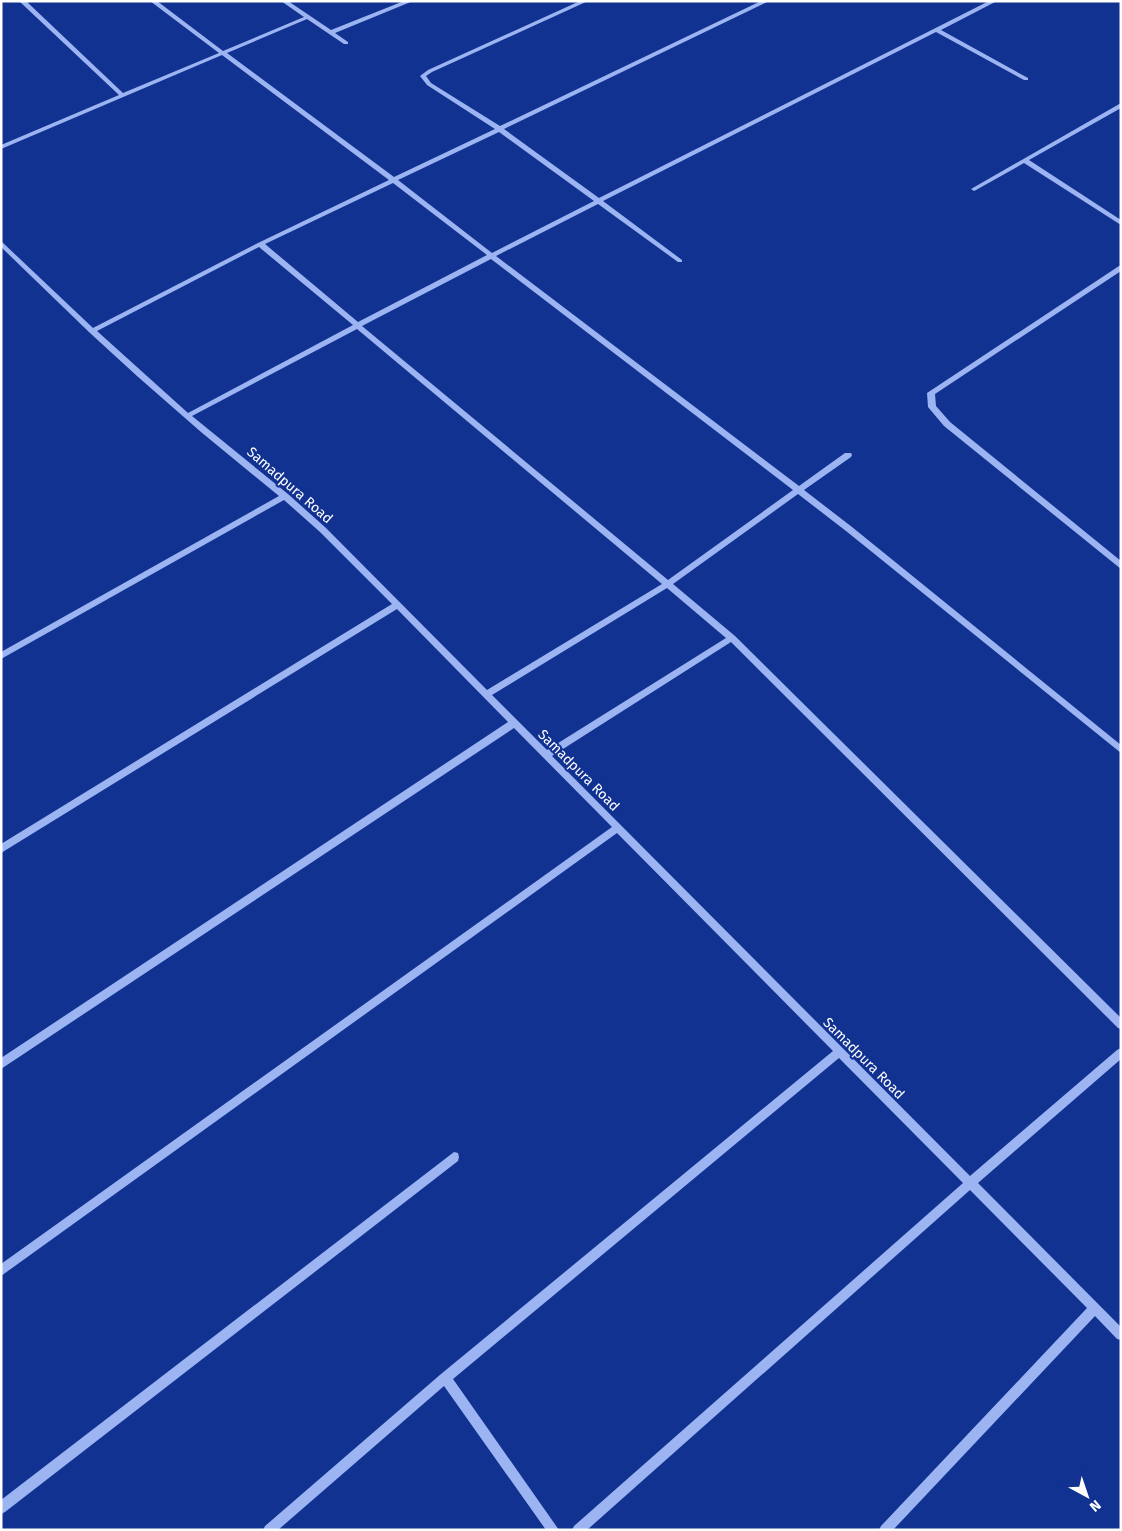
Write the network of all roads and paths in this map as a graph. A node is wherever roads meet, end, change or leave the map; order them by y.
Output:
1 (22, 1) edge
2 (153, 1) edge
3 (284, 1) edge
4 (410, 1) edge
5 (585, 1) edge
6 (766, 1) edge
7 (994, 1) edge
8 (308, 17) junction
9 (936, 30) junction
10 (331, 32) junction
11 (346, 44) dead end
12 (222, 54) junction
13 (1026, 79) dead end
14 (123, 96) junction
15 (1121, 105) edge
16 (498, 128) junction
17 (1, 147) edge
18 (1024, 160) junction
19 (393, 180) junction
20 (974, 190) dead end
21 (597, 201) junction
22 (1121, 223) edge
23 (1, 242) edge
24 (260, 244) junction
25 (490, 255) junction
26 (680, 261) dead end
27 (1121, 268) edge
28 (356, 324) junction
29 (92, 331) junction
30 (187, 416) junction
31 (848, 455) dead end
32 (797, 490) junction
33 (286, 496) junction
34 (1121, 566) edge
35 (668, 584) junction
36 (397, 605) junction
37 (732, 638) junction
38 (1, 656) edge
39 (486, 695) junction
40 (514, 723) junction
41 (1121, 750) edge
42 (546, 755) junction
43 (617, 828) junction
44 (2, 846) edge
45 (1121, 1025) edge
46 (839, 1052) junction
47 (1121, 1053) edge
48 (1, 1064) edge
49 (454, 1157) dead end
50 (970, 1183) junction
51 (1, 1271) edge
52 (1095, 1308) junction
53 (1121, 1334) edge
54 (445, 1378) junction
55 (1, 1508) edge
56 (270, 1530) edge
57 (553, 1530) edge
58 (578, 1530) edge
59 (885, 1530) edge

1 - 14 street
2 - 12 street
3 - 8 street
4 - 10 street
5 - 16 street
6 - 16 street
7 - 9 street
8 - 10 street
8 - 12 street
9 - 13 street
9 - 21 street
10 - 11 street
12 - 14 street
12 - 19 street
14 - 17 street
15 - 18 street
16 - 19 street
16 - 21 street
18 - 20 street
18 - 22 street
19 - 24 street
19 - 25 street
21 - 25 street
21 - 26 street
23 - 29 street, Samadpura Road
24 - 28 street
24 - 29 street
25 - 28 street
25 - 32 street
27 - 34 street
28 - 30 street
28 - 35 street
29 - 30 street, Samadpura Road
30 - 33 street, Samadpura Road
31 - 32 street
32 - 35 street
32 - 41 street
33 - 36 street, Samadpura Road
33 - 38 street
35 - 37 street
35 - 39 street
36 - 39 street, Samadpura Road
36 - 44 street
37 - 42 street
37 - 45 street
39 - 40 street, Samadpura Road
40 - 42 street, Samadpura Road
40 - 48 street
42 - 43 street, Samadpura Road
43 - 46 street, Samadpura Road
43 - 51 street
46 - 50 street, Samadpura Road
46 - 54 street
47 - 50 street
49 - 55 street
50 - 52 street, Samadpura Road
50 - 58 street
52 - 53 street, Samadpura Road
52 - 59 street
54 - 56 street
54 - 57 street

